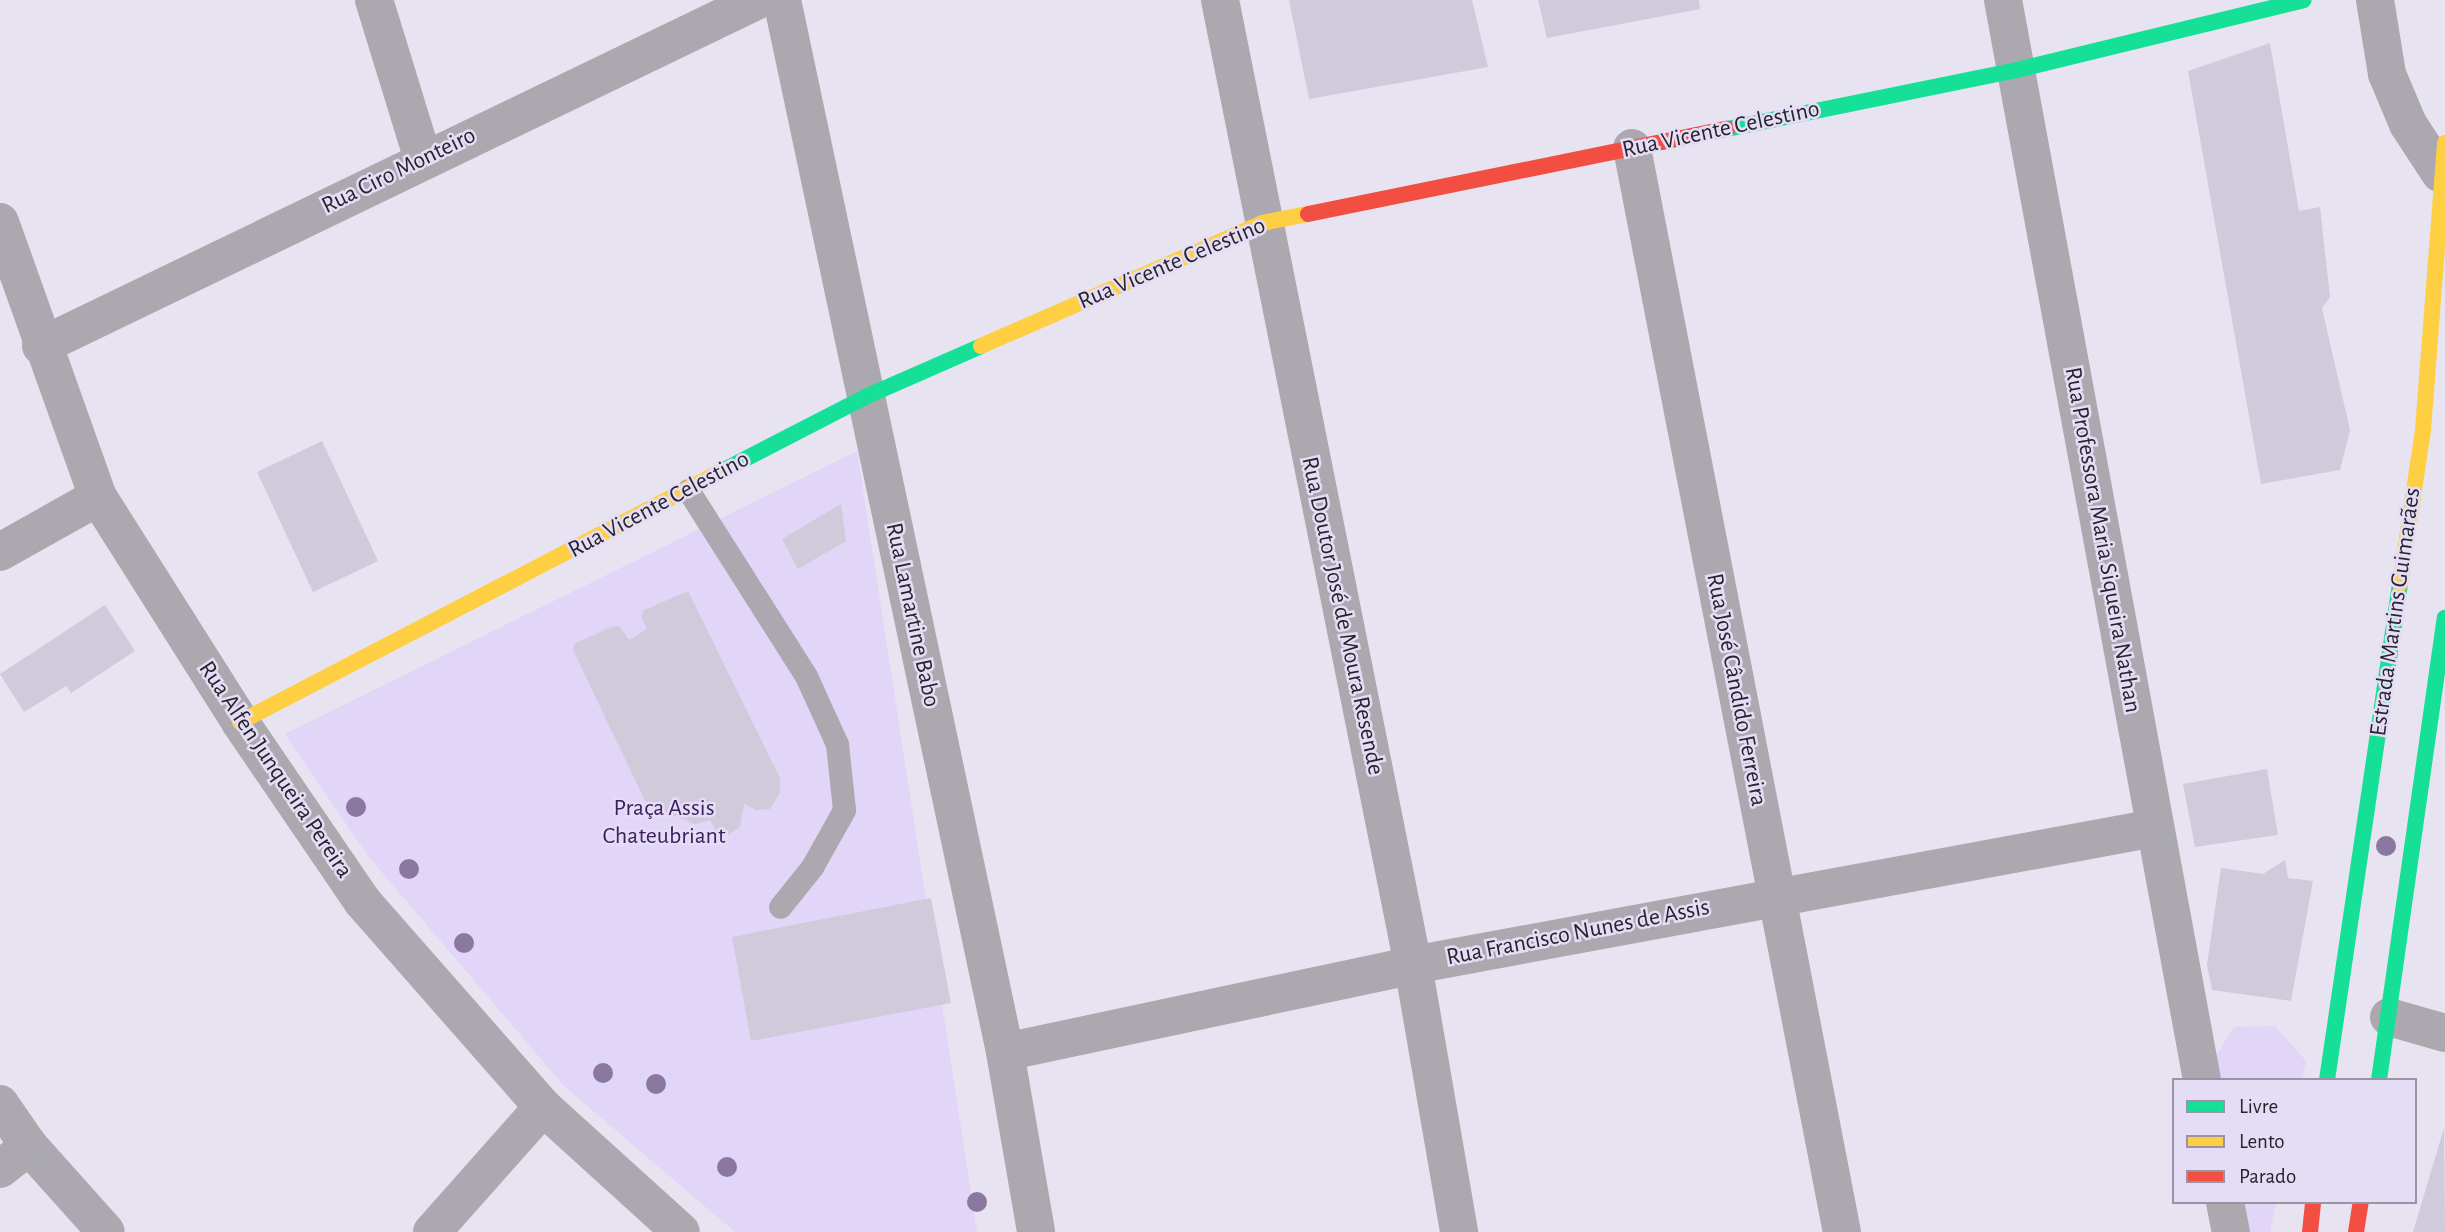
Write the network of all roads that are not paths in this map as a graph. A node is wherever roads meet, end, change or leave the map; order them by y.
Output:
1 (374, 0) edge
2 (758, 0) edge
3 (782, 0) edge
4 (1220, 0) edge
5 (2003, 0) edge
6 (2304, 0) edge
7 (2375, 0) edge
8 (2017, 69) junction
9 (1632, 148) junction
10 (423, 159) junction
11 (2443, 164) edge
12 (1262, 223) junction
13 (1, 227) edge
14 (41, 346) junction
15 (865, 397) junction
16 (688, 490) junction
17 (98, 497) junction
18 (0, 552) edge
19 (2445, 618) edge
20 (240, 722) junction
21 (2154, 828) junction
22 (1776, 894) junction
23 (780, 907) dead end
24 (1413, 965) junction
25 (2389, 1017) junction
26 (2445, 1032) edge
27 (1005, 1052) junction
28 (2202, 1078) edge
29 (2327, 1078) edge
30 (2379, 1078) edge
31 (0, 1104) edge
32 (543, 1107) junction
33 (29, 1146) junction
34 (0, 1169) edge
35 (2225, 1204) edge
36 (2313, 1204) edge
37 (2361, 1204) edge
38 (106, 1232) edge
39 (432, 1232) edge
40 (681, 1232) edge
41 (1036, 1232) edge
42 (1459, 1232) edge
43 (1842, 1232) edge
44 (2231, 1232) edge
45 (2309, 1232) edge
46 (2356, 1232) edge

1 - 10 street
2 - 10 street, Rua Ciro Monteiro
3 - 15 street, Rua Lamartine Babo
4 - 12 street, Rua Doutor José de Moura Resende
5 - 8 street, Rua Professora Maria Siqueira Nathan
6 - 8 street, Rua Vicente Celestino
7 - 11 street
8 - 9 street, Rua Vicente Celestino
8 - 21 street, Rua Professora Maria Siqueira Nathan
9 - 12 street, Rua Vicente Celestino
9 - 22 street, Rua José Cândido Ferreira
10 - 14 street, Rua Ciro Monteiro
11 - 29 street, Estrada Martins Guimarães
12 - 15 street, Rua Vicente Celestino
12 - 24 street, Rua Doutor José de Moura Resende
13 - 14 street, Rua Alfen Junqueira Pereira
14 - 17 street, Rua Alfen Junqueira Pereira
15 - 16 street, Rua Vicente Celestino
15 - 27 street, Rua Lamartine Babo
16 - 20 street, Rua Vicente Celestino
16 - 23 lane
17 - 18 street
17 - 20 street, Rua Alfen Junqueira Pereira
19 - 25 street, Estrada Martins Guimarães
20 - 32 street, Rua Alfen Junqueira Pereira
21 - 22 street, Rua Francisco Nunes de Assis
21 - 28 street, Rua Professora Maria Siqueira Nathan
22 - 24 street, Rua Francisco Nunes de Assis
22 - 43 street, Rua José Cândido Ferreira
24 - 27 street, Rua Francisco Nunes de Assis
24 - 42 street, Rua Doutor José de Moura Resende
25 - 26 street
25 - 30 street, Estrada Martins Guimarães
27 - 41 street, Rua Lamartine Babo
31 - 33 street
32 - 39 street
32 - 40 street, Rua Alfen Junqueira Pereira
33 - 34 street
33 - 38 street
35 - 44 street
36 - 45 street
37 - 46 street

